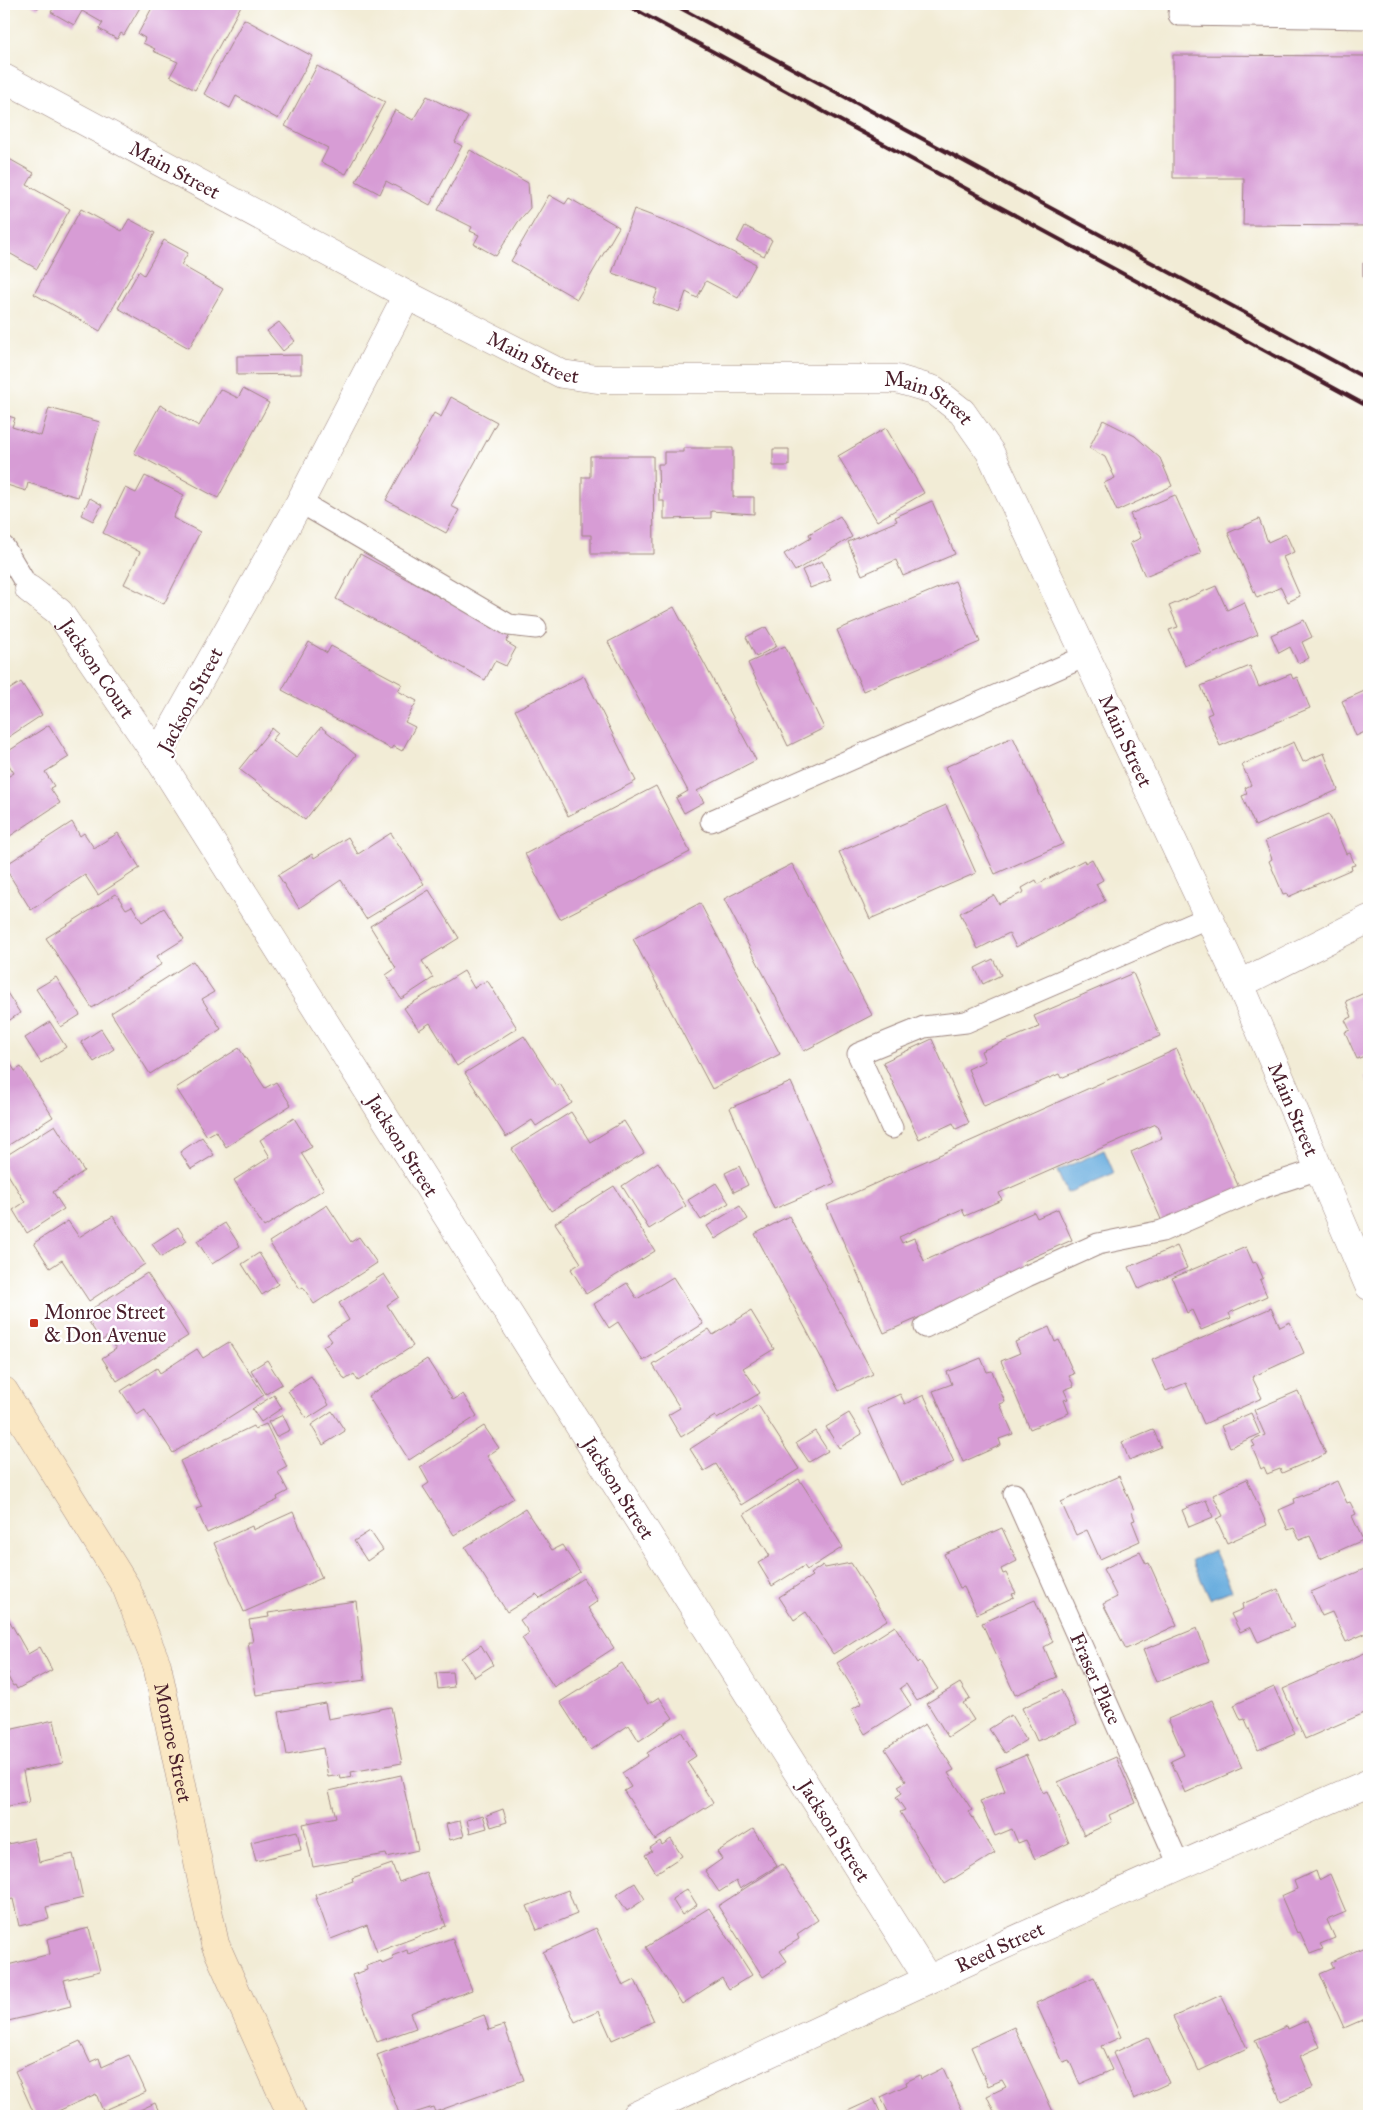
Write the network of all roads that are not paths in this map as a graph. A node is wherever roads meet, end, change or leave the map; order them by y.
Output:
1 (1179, 9) edge
2 (1264, 10) edge
3 (1369, 18) edge
4 (4, 78) edge
5 (407, 295) junction
6 (300, 502) junction
7 (4, 547) edge
8 (29, 589) joint
9 (536, 628) dead end
10 (1086, 656) junction
11 (157, 756) junction
12 (711, 821) dead end
13 (1209, 917) junction
14 (1369, 919) edge
15 (1240, 984) junction
16 (892, 1128) dead end
17 (1319, 1169) junction
18 (1369, 1286) edge
19 (925, 1327) dead end
20 (4, 1391) edge
21 (1014, 1494) dead end
22 (1369, 1783) edge
23 (1179, 1865) junction
24 (928, 1979) junction
25 (292, 2116) edge
26 (635, 2116) edge

1 - 2 lane
2 - 3 lane
4 - 5 street, Main Street
5 - 6 street, Jackson Street
5 - 10 street, Main Street
6 - 9 lane
6 - 11 street, Jackson Street
7 - 8 lane
8 - 11 street, Jackson Court
10 - 12 lane
10 - 13 street, Main Street
11 - 24 street, Jackson Street
13 - 15 street, Main Street
13 - 16 lane
14 - 15 street
15 - 17 street, Main Street
17 - 18 street, Main Street
17 - 19 lane
20 - 25 main road, Monroe Street
21 - 23 lane, Fraser Place
22 - 23 street, Reed Street
23 - 24 street, Reed Street
24 - 26 street, Reed Street

